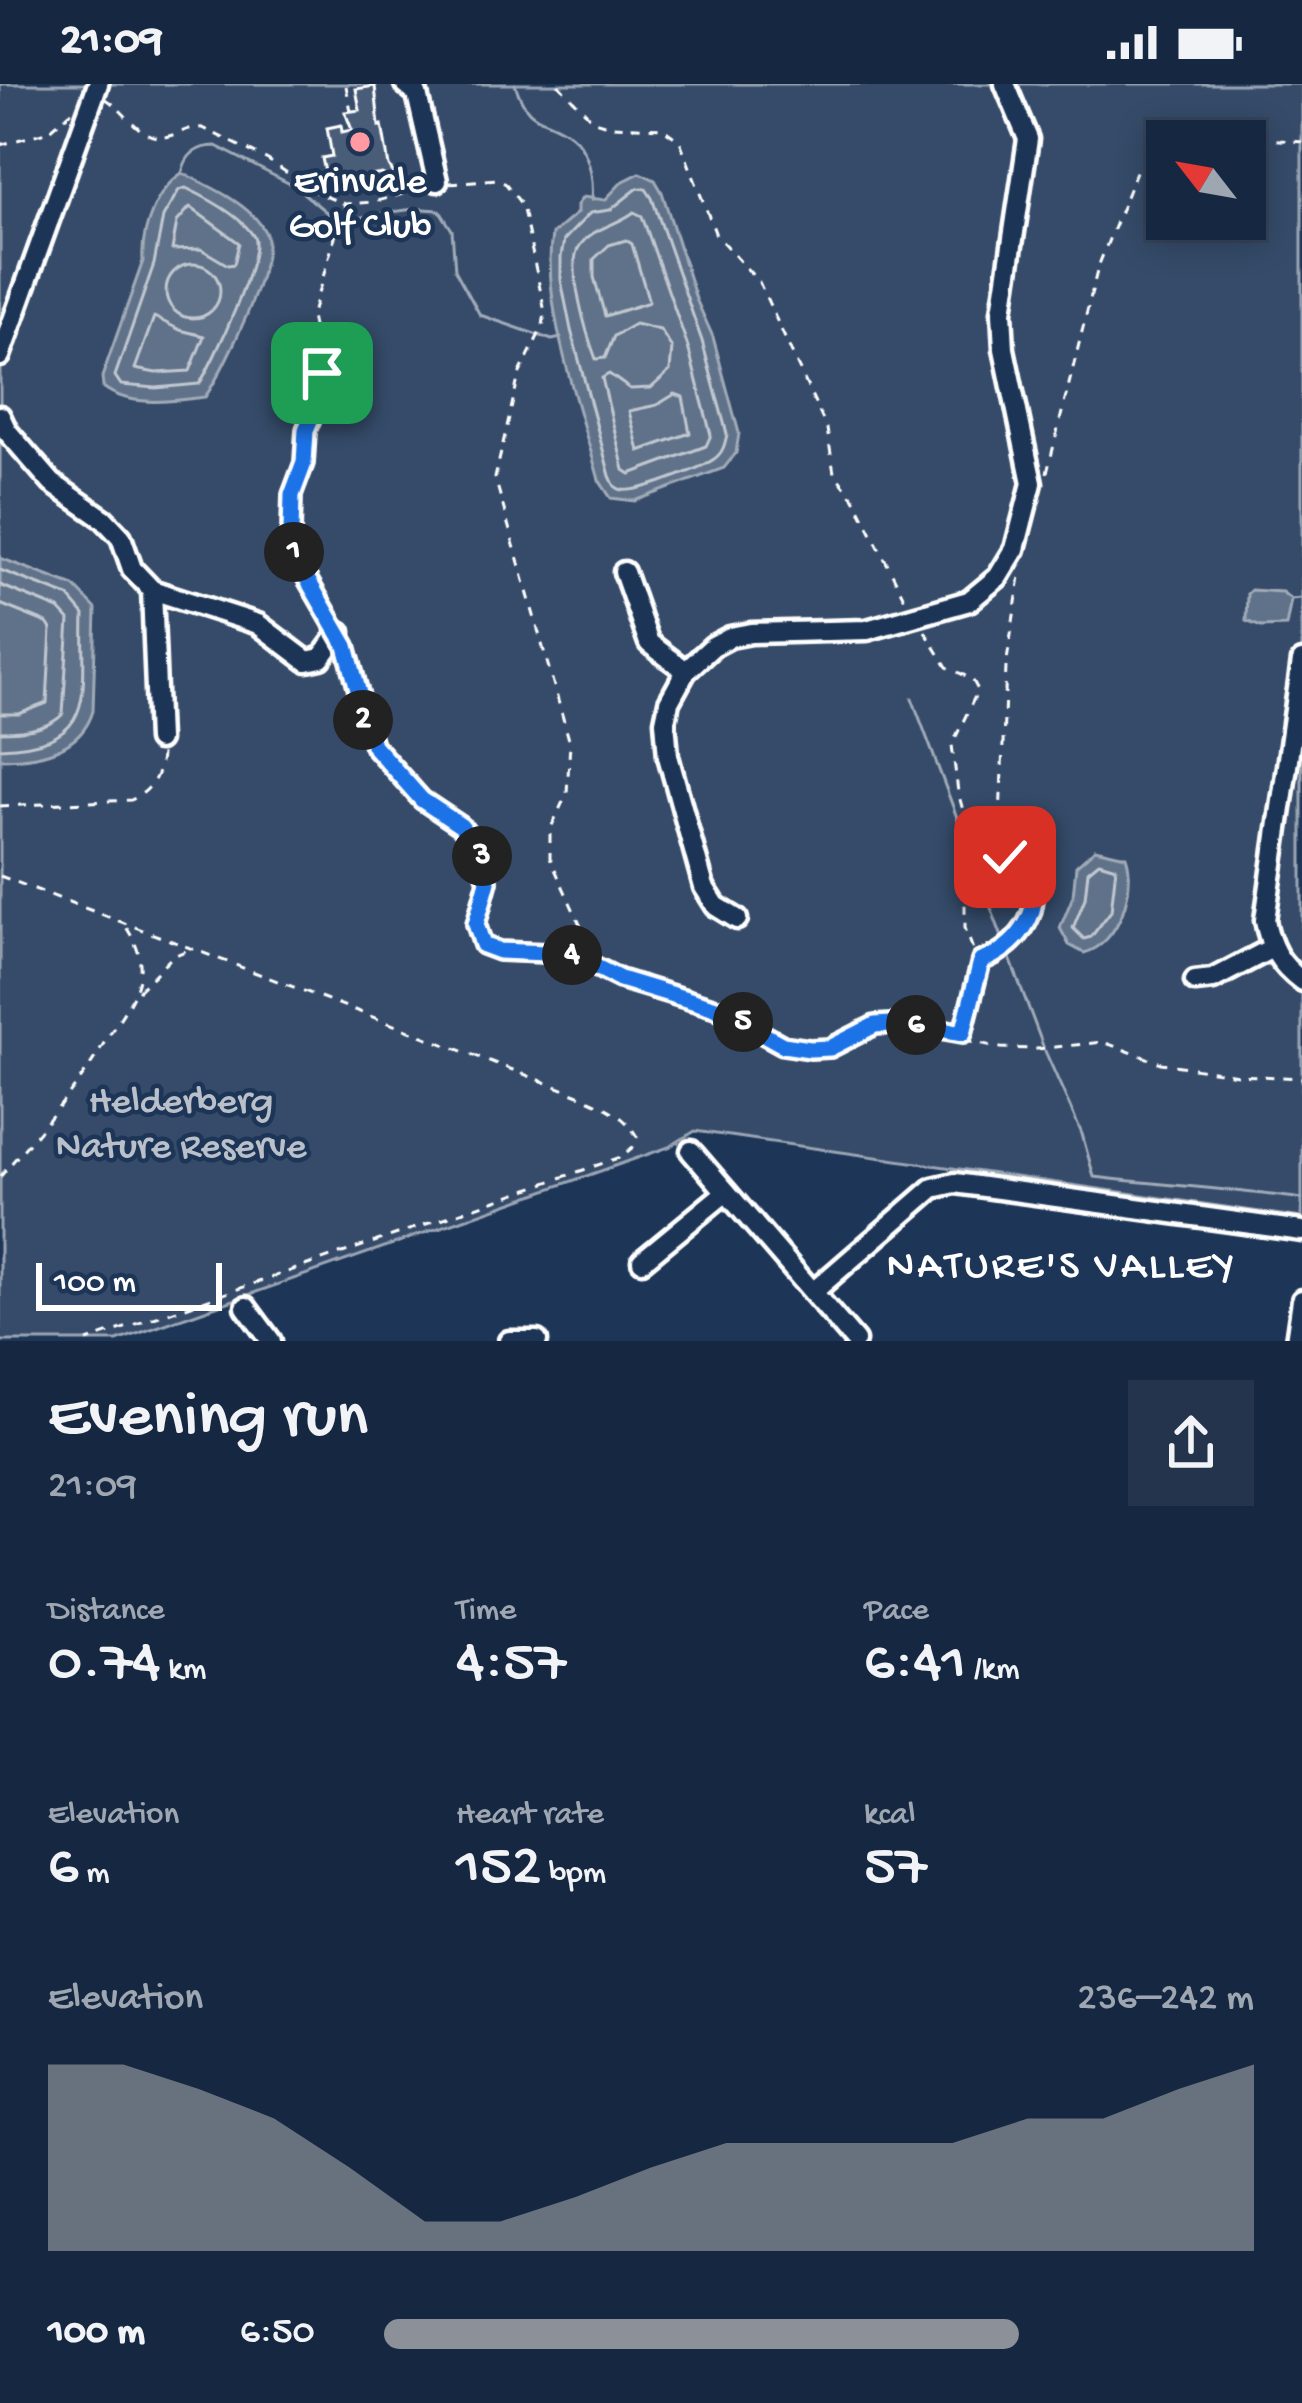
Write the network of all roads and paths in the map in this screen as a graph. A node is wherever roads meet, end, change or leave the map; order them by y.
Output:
1 (405, 84) edge
2 (558, 84) edge
3 (1005, 84) edge
4 (346, 86) edge
5 (96, 90) edge
6 (351, 110) dead end
7 (1266, 139) edge
8 (1302, 142) edge
9 (0, 146) edge
10 (1146, 161) edge
11 (437, 182) junction
12 (344, 204) junction
13 (0, 356) edge
14 (2, 425) edge
15 (1047, 473) dead end
16 (1024, 559) dead end
17 (624, 572) dead end
18 (152, 590) junction
19 (916, 617) junction
20 (340, 632) junction
21 (1302, 661) edge
22 (686, 671) junction
23 (158, 740) joint
24 (0, 806) edge
25 (0, 876) edge
26 (736, 919) dead end
27 (124, 924) junction
28 (1272, 948) junction
29 (190, 949) junction
30 (981, 961) junction
31 (599, 966) junction
32 (1195, 980) dead end
33 (1302, 981) edge
34 (136, 993) junction
35 (963, 1033) junction
36 (1302, 1078) edge
37 (691, 1151) dead end
38 (0, 1177) edge
39 (726, 1192) junction
40 (1302, 1231) edge
41 (642, 1261) dead end
42 (813, 1292) junction
43 (1302, 1300) edge
44 (246, 1307) dead end
45 (87, 1341) edge
46 (271, 1341) edge
47 (508, 1341) edge
48 (537, 1341) edge
49 (855, 1341) edge
50 (1296, 1341) edge

1 - 11 street
2 - 19 path
3 - 19 street
4 - 6 path
5 - 9 path
5 - 12 path
5 - 13 street
7 - 8 path
10 - 15 path
11 - 12 path
11 - 31 path
12 - 20 path
14 - 18 street
16 - 30 path
17 - 22 street
18 - 20 street
18 - 23 street
19 - 22 street
19 - 30 path
20 - 31 path
21 - 28 street
22 - 26 street
23 - 24 path
25 - 27 path
27 - 29 path
27 - 34 path
28 - 32 street
28 - 33 street
29 - 34 path
29 - 45 path
30 - 35 path
31 - 35 path
34 - 38 path
35 - 36 path
37 - 39 street
39 - 41 street
39 - 42 street
40 - 42 street
42 - 49 street
43 - 50 street
44 - 46 street
47 - 48 street

